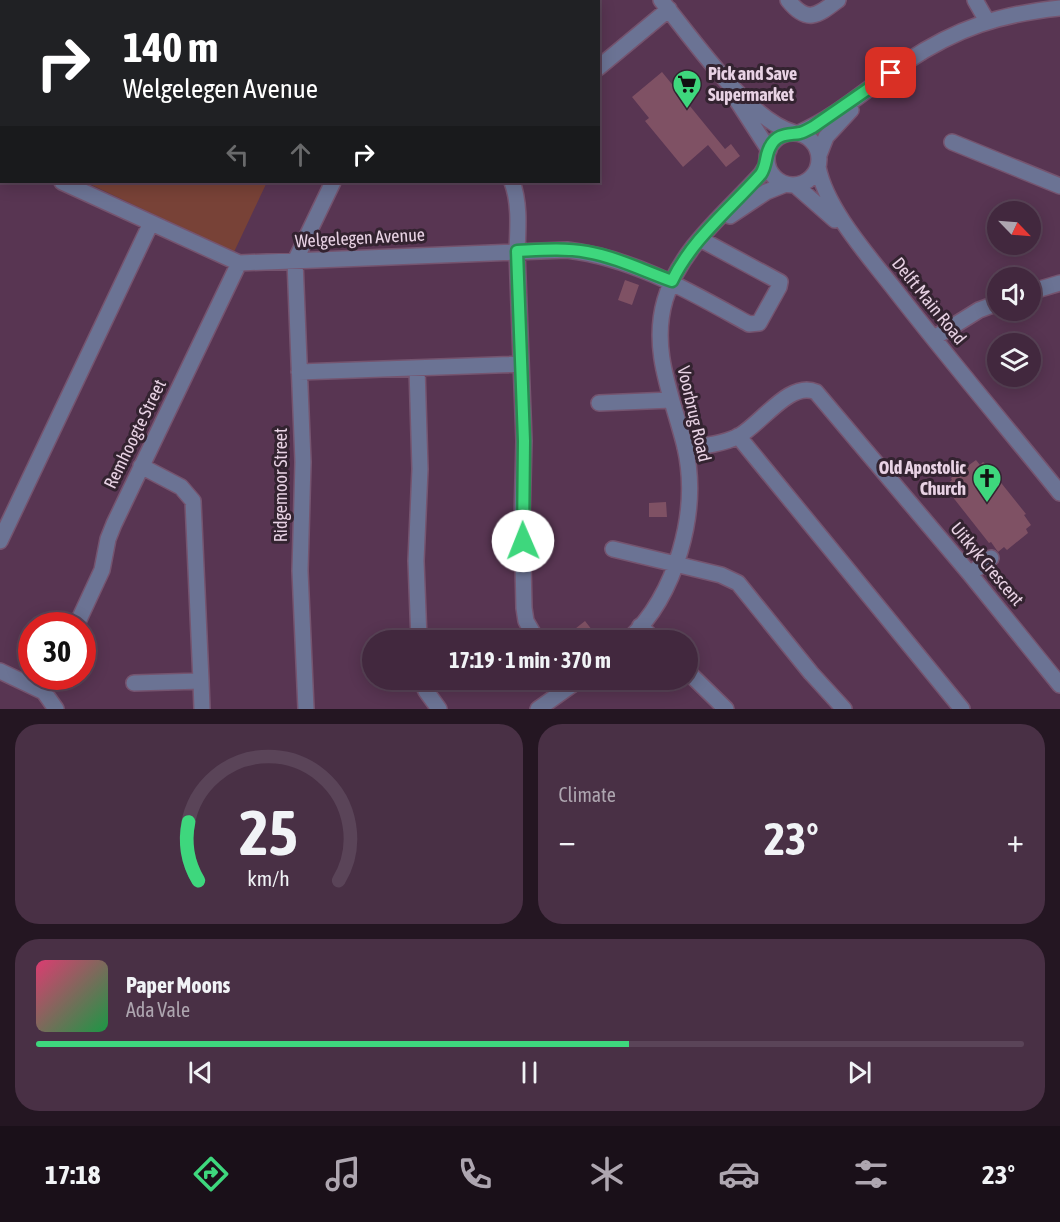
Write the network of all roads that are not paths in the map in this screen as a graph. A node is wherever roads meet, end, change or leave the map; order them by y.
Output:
1 (788, 0) edge
2 (838, 0) edge
3 (975, 0) edge
4 (665, 5) edge
5 (1060, 8) edge
6 (987, 21) junction
7 (600, 66) edge
8 (718, 71) junction
9 (876, 84) junction
10 (797, 133) junction
11 (952, 142) dead end
12 (768, 154) junction
13 (818, 161) junction
14 (64, 183) edge
15 (333, 183) edge
16 (512, 183) edge
17 (790, 184) junction
18 (1060, 186) edge
19 (151, 223) junction
20 (704, 235) junction
21 (860, 245) junction
22 (517, 251) junction
23 (295, 261) junction
24 (239, 263) junction
25 (672, 281) junction
26 (1060, 283) edge
27 (1041, 289) edge
28 (987, 307) edge
29 (933, 338) junction
30 (521, 364) junction
31 (417, 368) junction
32 (299, 372) junction
33 (671, 400) junction
34 (599, 403) dead end
35 (738, 436) junction
36 (685, 448) junction
37 (141, 466) junction
38 (1060, 493) edge
39 (0, 541) edge
40 (613, 549) dead end
41 (991, 558) dead end
42 (675, 564) junction
43 (970, 574) junction
44 (82, 612) edge
45 (640, 626) junction
46 (419, 630) edge
47 (531, 630) edge
48 (636, 630) edge
49 (644, 630) edge
50 (0, 671) edge
51 (201, 681) junction
52 (698, 682) edge
53 (135, 683) dead end
54 (1060, 685) edge
55 (426, 690) edge
56 (562, 690) edge
57 (44, 692) joint
58 (56, 709) edge
59 (202, 709) edge
60 (306, 709) edge
61 (439, 709) edge
62 (538, 709) edge
63 (726, 709) edge
64 (844, 709) edge
65 (962, 709) edge

1 - 2 street
3 - 6 street
4 - 7 street
4 - 8 street
5 - 6 street
6 - 9 street
8 - 10 street
8 - 12 street
9 - 10 street
9 - 13 street
10 - 12 street
10 - 13 street
11 - 18 street
12 - 17 street
12 - 20 street, Voorbrug Road
13 - 17 street
13 - 21 street, Delft Main Road
14 - 19 street, Welgelegen Avenue
15 - 23 street
16 - 22 street
17 - 20 street, Voorbrug Road
17 - 21 street, Delft Main Road
19 - 24 street, Welgelegen Avenue
19 - 39 street
20 - 25 street, Voorbrug Road
20 - 25 street, Welgelegen Avenue
21 - 29 street, Delft Main Road
22 - 23 street, Welgelegen Avenue
22 - 25 street, Welgelegen Avenue
22 - 30 street
23 - 24 street, Welgelegen Avenue
23 - 32 street, Ridgemoor Street
24 - 37 street, Remhoogte Street
25 - 33 street, Voorbrug Road
26 - 27 street
28 - 29 street
29 - 38 street, Delft Main Road
30 - 31 street
30 - 47 street
31 - 32 street
31 - 46 street
32 - 60 street, Ridgemoor Street
33 - 34 street
33 - 36 street, Voorbrug Road
35 - 36 street, Uitkyk Crescent
35 - 43 street, Uitkyk Crescent
35 - 65 street
36 - 42 street, Voorbrug Road
37 - 44 street, Remhoogte Street
37 - 51 street
40 - 42 street
41 - 43 street
42 - 45 street, Voorbrug Road
42 - 64 street
43 - 54 street, Uitkyk Crescent
45 - 48 street, Voorbrug Road
45 - 49 street
50 - 57 street
51 - 53 street
51 - 59 street
52 - 63 street
55 - 61 street
56 - 62 street
57 - 58 street

